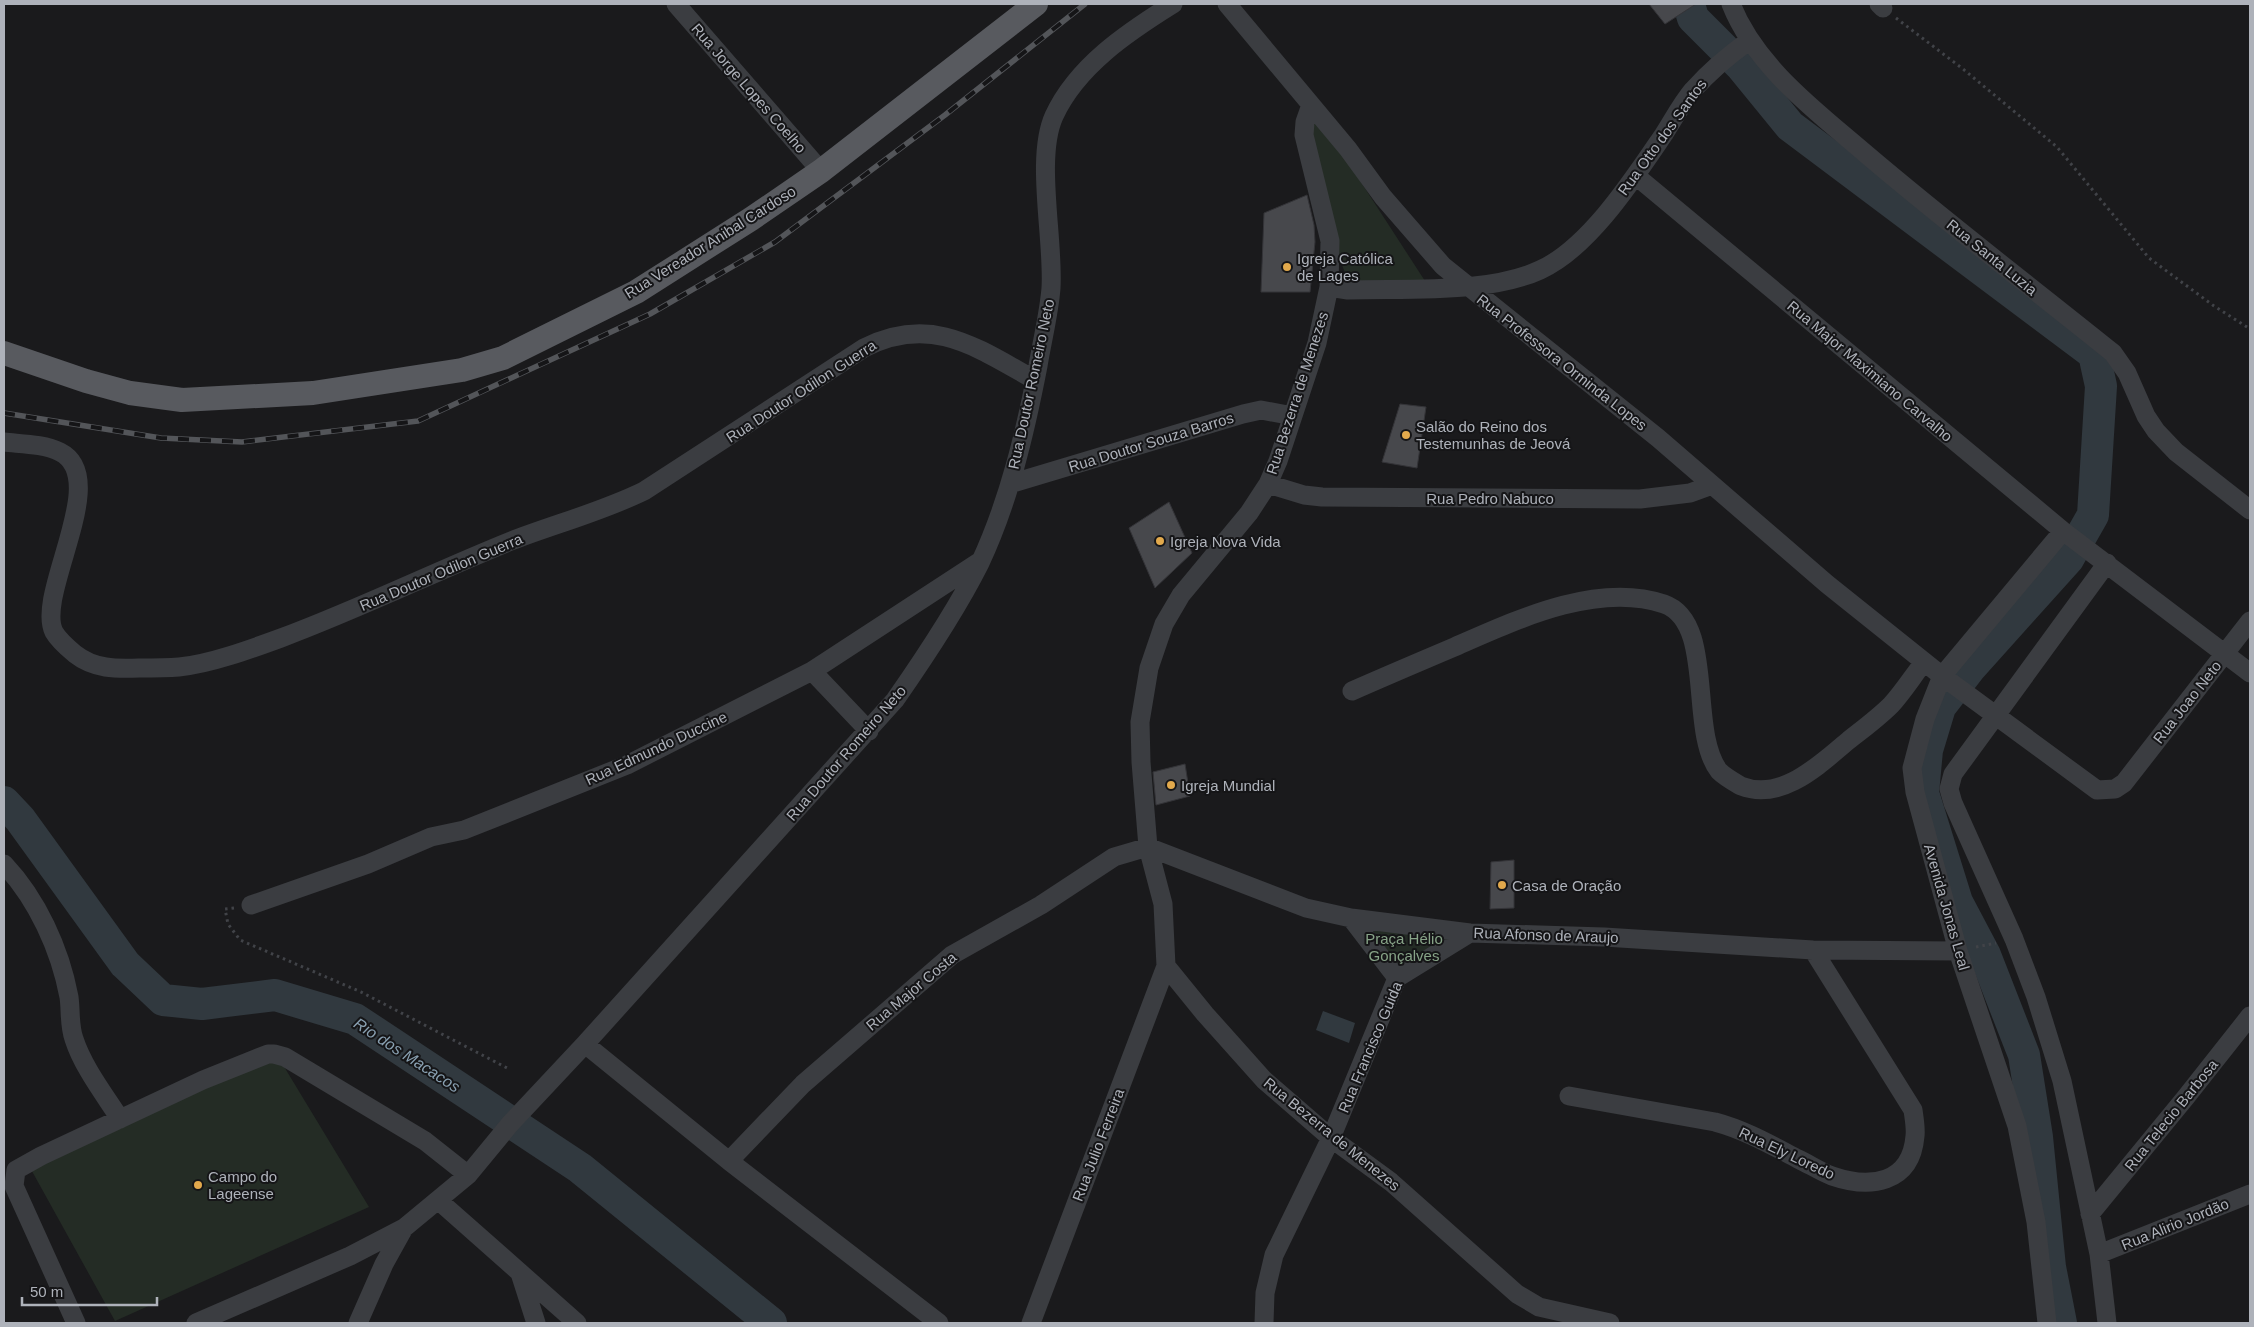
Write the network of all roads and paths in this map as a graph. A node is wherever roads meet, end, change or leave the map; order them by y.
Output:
1 (676, 4) edge
2 (1036, 4) edge
3 (1173, 4) edge
4 (1227, 4) edge
5 (1731, 4) edge
6 (1881, 6) edge
7 (1745, 44) junction
8 (1311, 105) junction
9 (821, 171) junction
10 (1636, 176) junction
11 (1467, 286) junction
12 (1329, 287) junction
13 (2250, 329) edge
14 (4, 353) edge
15 (1035, 380) junction
16 (1293, 416) junction
17 (4, 442) edge
18 (1010, 484) junction
19 (1268, 484) junction
20 (1712, 485) junction
21 (2250, 510) edge
22 (2069, 536) junction
23 (2100, 558) junction
24 (980, 561) junction
25 (2250, 621) edge
26 (2225, 652) junction
27 (1924, 662) junction
28 (812, 671) junction
29 (2250, 673) edge
30 (1946, 679) junction
31 (1352, 690) dead end
32 (1996, 716) junction
33 (869, 731) junction
34 (2124, 783) joint
35 (1148, 847) junction
36 (4, 864) edge
37 (252, 905) joint
38 (1351, 918) junction
39 (1470, 933) junction
40 (2000, 942) dead end
41 (1813, 950) junction
42 (1963, 950) junction
43 (1166, 966) junction
44 (1397, 978) junction
45 (2250, 1016) edge
46 (585, 1044) junction
47 (507, 1068) dead end
48 (1569, 1096) dead end
49 (120, 1119) junction
50 (1331, 1138) junction
51 (728, 1161) junction
52 (468, 1176) junction
53 (2250, 1194) edge
54 (438, 1200) junction
55 (2090, 1214) junction
56 (404, 1228) junction
57 (2099, 1254) junction
58 (520, 1272) junction
59 (76, 1323) edge
60 (196, 1323) edge
61 (358, 1323) edge
62 (536, 1323) edge
63 (577, 1323) edge
64 (939, 1323) edge
65 (1031, 1323) edge
66 (1264, 1323) edge
67 (1610, 1323) edge
68 (2047, 1323) edge
69 (2107, 1323) edge

1 - 9 street, Rua Jorge Lopes Coelho
2 - 9 main road, Rua Vereador Anibal Cardoso
3 - 15 street, Rua Doutor Romeiro Neto
4 - 8 street, Rua Professora Orminda Lopes
5 - 7 street, Rua Santa Luzia
6 - 13 path
7 - 10 street, Rua Otto dos Santos
7 - 21 street, Rua Santa Luzia
8 - 11 street, Rua Professora Orminda Lopes
8 - 12 street, Rua Bezerra de Menezes
9 - 14 main road, Rua Vereador Anibal Cardoso
10 - 11 street, Rua Otto dos Santos
10 - 22 street, Rua Major Maximiano Carvalho
11 - 12 street, Rua Otto dos Santos
11 - 20 street, Rua Professora Orminda Lopes
12 - 16 street, Rua Bezerra de Menezes
15 - 17 street, Rua Doutor Odilon Guerra
15 - 18 street, Rua Doutor Romeiro Neto
16 - 18 street, Rua Doutor Souza Barros
16 - 19 street, Rua Bezerra de Menezes
18 - 24 street, Rua Doutor Romeiro Neto
19 - 20 street, Rua Pedro Nabuco
19 - 35 street, Rua Bezerra de Menezes
20 - 27 street, Rua Professora Orminda Lopes
22 - 23 street, Rua Major Maximiano Carvalho
22 - 30 street, Avenida Jonas Leal
23 - 26 street, Rua Major Maximiano Carvalho
23 - 32 street
24 - 28 street, Rua Edmundo Duccine
24 - 33 street, Rua Doutor Romeiro Neto
25 - 26 street, Rua Joao Neto
26 - 29 street, Rua Major Maximiano Carvalho
26 - 34 street, Rua Joao Neto
27 - 30 street, Rua Professora Orminda Lopes
27 - 31 street
28 - 33 street
28 - 37 street, Rua Edmundo Duccine
30 - 32 street, Rua Professora Orminda Lopes
30 - 42 street, Avenida Jonas Leal
32 - 34 street, Rua Professora Orminda Lopes
32 - 55 street
33 - 46 street, Rua Doutor Romeiro Neto
35 - 38 street, Rua Afonso de Araujo
35 - 43 street, Rua Bezerra de Menezes
35 - 51 street, Rua Major Costa
36 - 49 street
37 - 47 path
38 - 39 street, Rua Afonso de Araujo
38 - 44 street
39 - 41 street, Rua Afonso de Araujo
39 - 44 street, Rua Francisco Guida
40 - 42 path
41 - 42 street, Rua Afonso de Araujo
41 - 48 street, Rua Ely Loredo
42 - 68 street, Avenida Jonas Leal
43 - 50 street, Rua Bezerra de Menezes
43 - 65 street, Rua Julio Ferreira
44 - 50 street, Rua Francisco Guida
45 - 55 street, Rua Telecio Barbosa
46 - 51 street
46 - 52 street, Rua Doutor Romeiro Neto
49 - 52 street
49 - 59 street
50 - 66 street, Rua Francisco Guida
50 - 67 street, Rua Bezerra de Menezes
51 - 64 street
52 - 54 street, Rua Doutor Romeiro Neto
53 - 57 street, Rua Alirio Jordão
54 - 56 street, Rua Doutor Romeiro Neto
54 - 58 street
55 - 57 street
56 - 60 street
56 - 61 street
57 - 69 street
58 - 62 street
58 - 63 street

